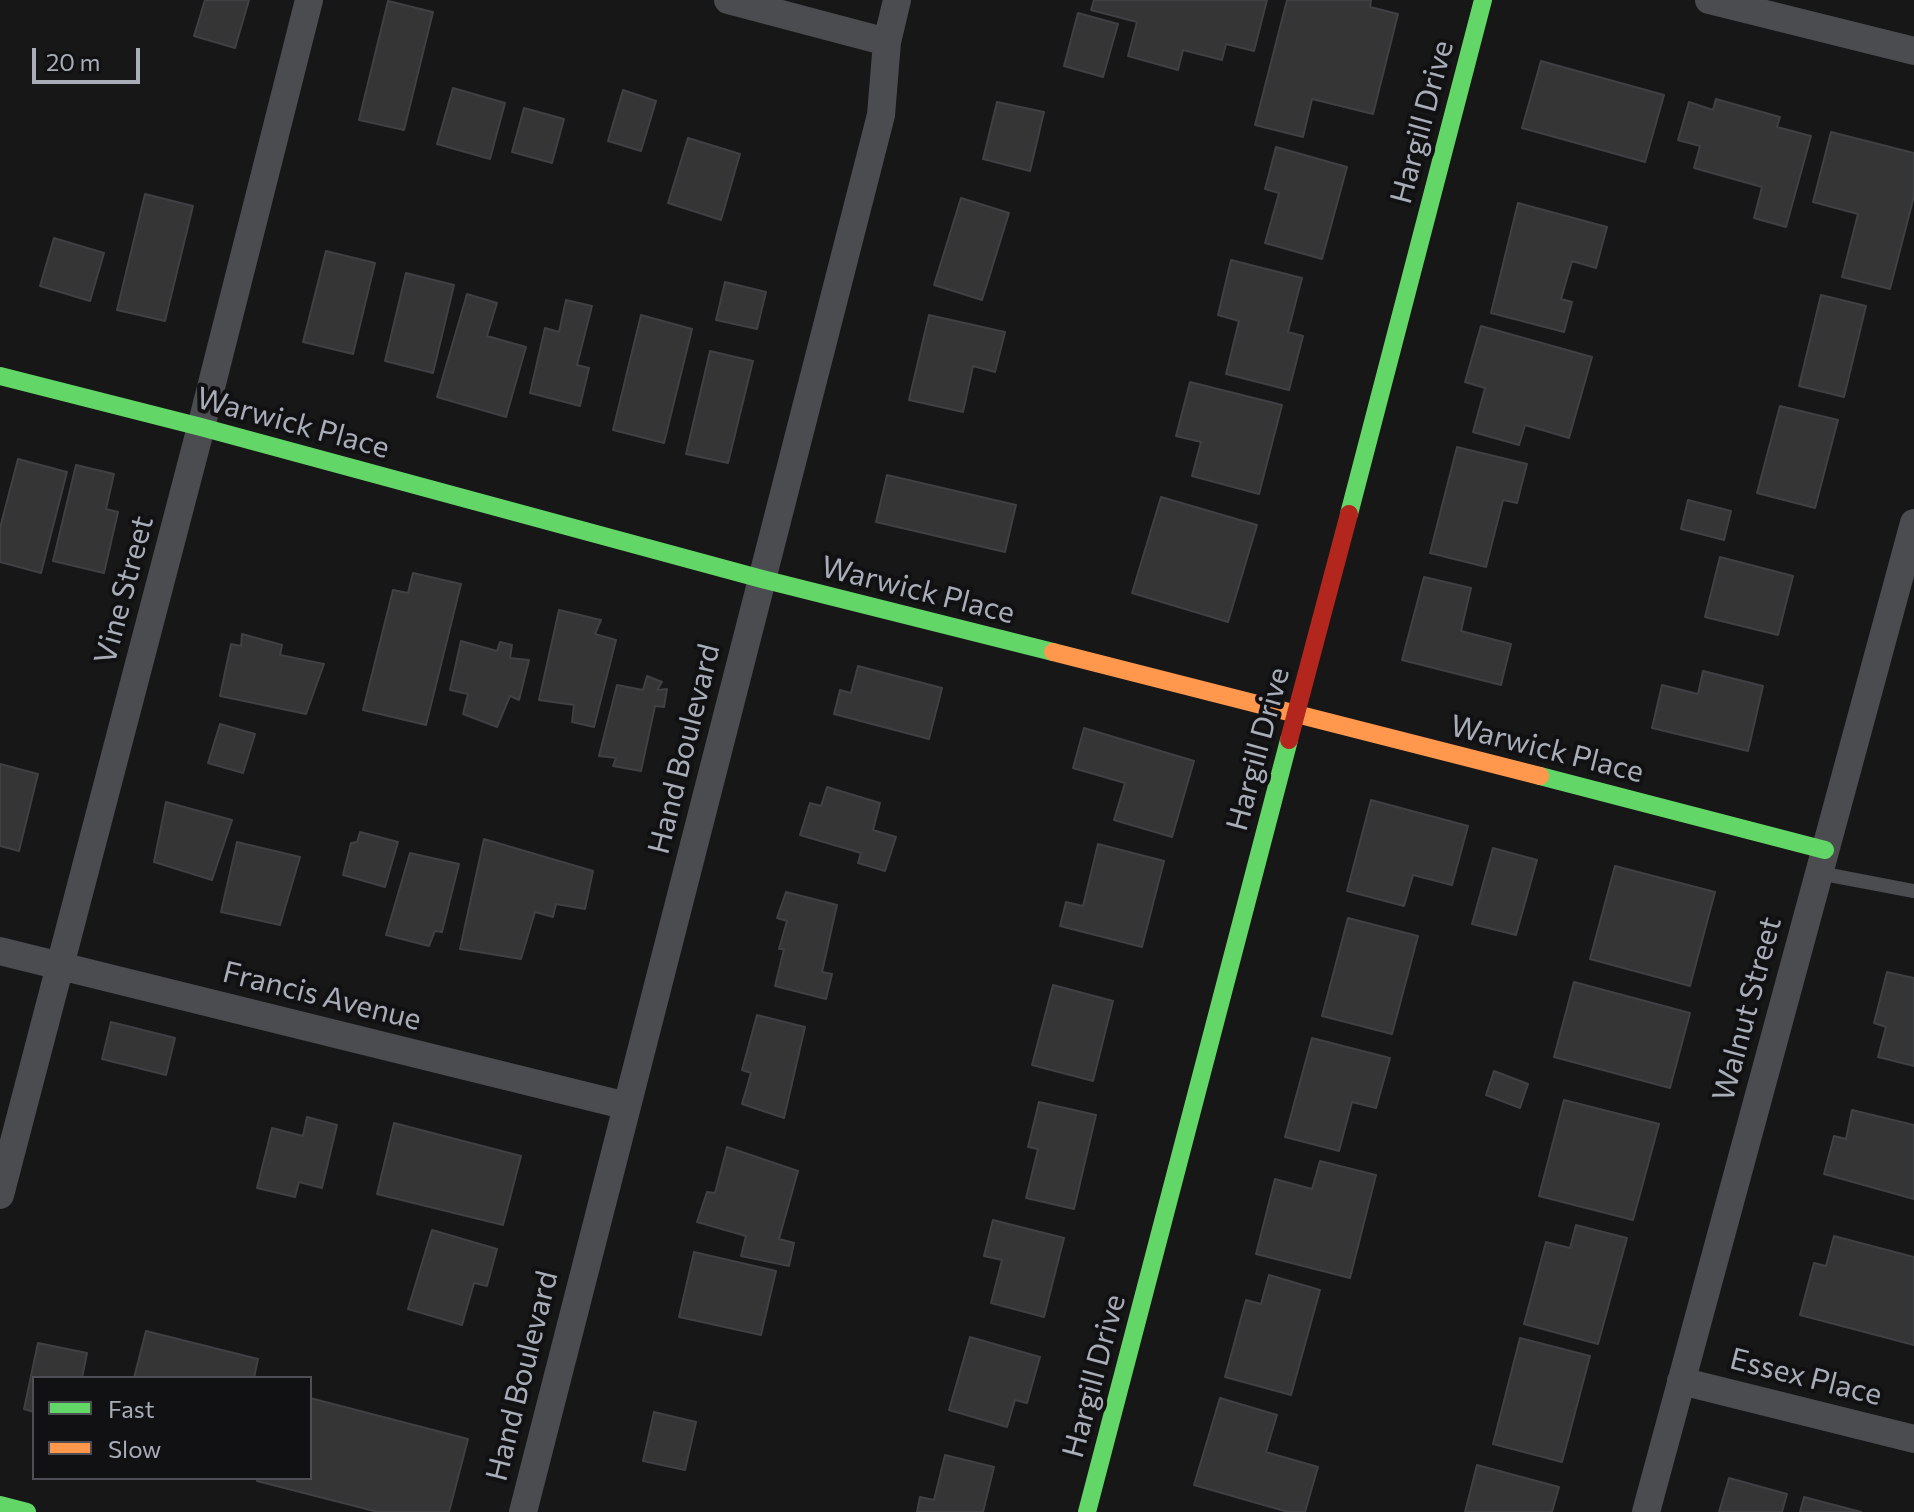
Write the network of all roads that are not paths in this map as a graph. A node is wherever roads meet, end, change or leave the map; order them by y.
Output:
1 (309, 0) edge
2 (728, 0) edge
3 (897, 0) edge
4 (1483, 0) edge
5 (1709, 0) edge
6 (1745, 4) edge
7 (887, 42) junction
8 (1914, 51) edge
9 (0, 376) edge
10 (201, 427) junction
11 (1914, 523) edge
12 (762, 579) junction
13 (1296, 713) junction
14 (1822, 861) junction
15 (1914, 891) edge
16 (0, 951) edge
17 (61, 967) junction
18 (627, 1106) junction
19 (0, 1195) edge
20 (1681, 1381) junction
21 (1914, 1439) edge
22 (0, 1505) edge
23 (27, 1512) edge
24 (523, 1512) edge
25 (1087, 1512) edge
26 (1646, 1512) edge

1 - 10 street, Vine Street
2 - 7 street
3 - 7 street, Hand Boulevard
4 - 13 street, Hargill Drive
5 - 6 street
6 - 8 street
7 - 12 street, Hand Boulevard
9 - 10 street, Warwick Place
10 - 12 street, Warwick Place
10 - 17 street, Vine Street
11 - 14 street, Walnut Street
12 - 13 street, Warwick Place
12 - 18 street, Hand Boulevard
13 - 14 street, Warwick Place
13 - 25 street, Hargill Drive
14 - 15 lane
14 - 20 street, Walnut Street
16 - 17 street, Francis Avenue
17 - 18 street, Francis Avenue
17 - 19 street, Vine Street
18 - 24 street, Hand Boulevard
20 - 21 street, Essex Place
20 - 26 street, Walnut Street
22 - 23 street

